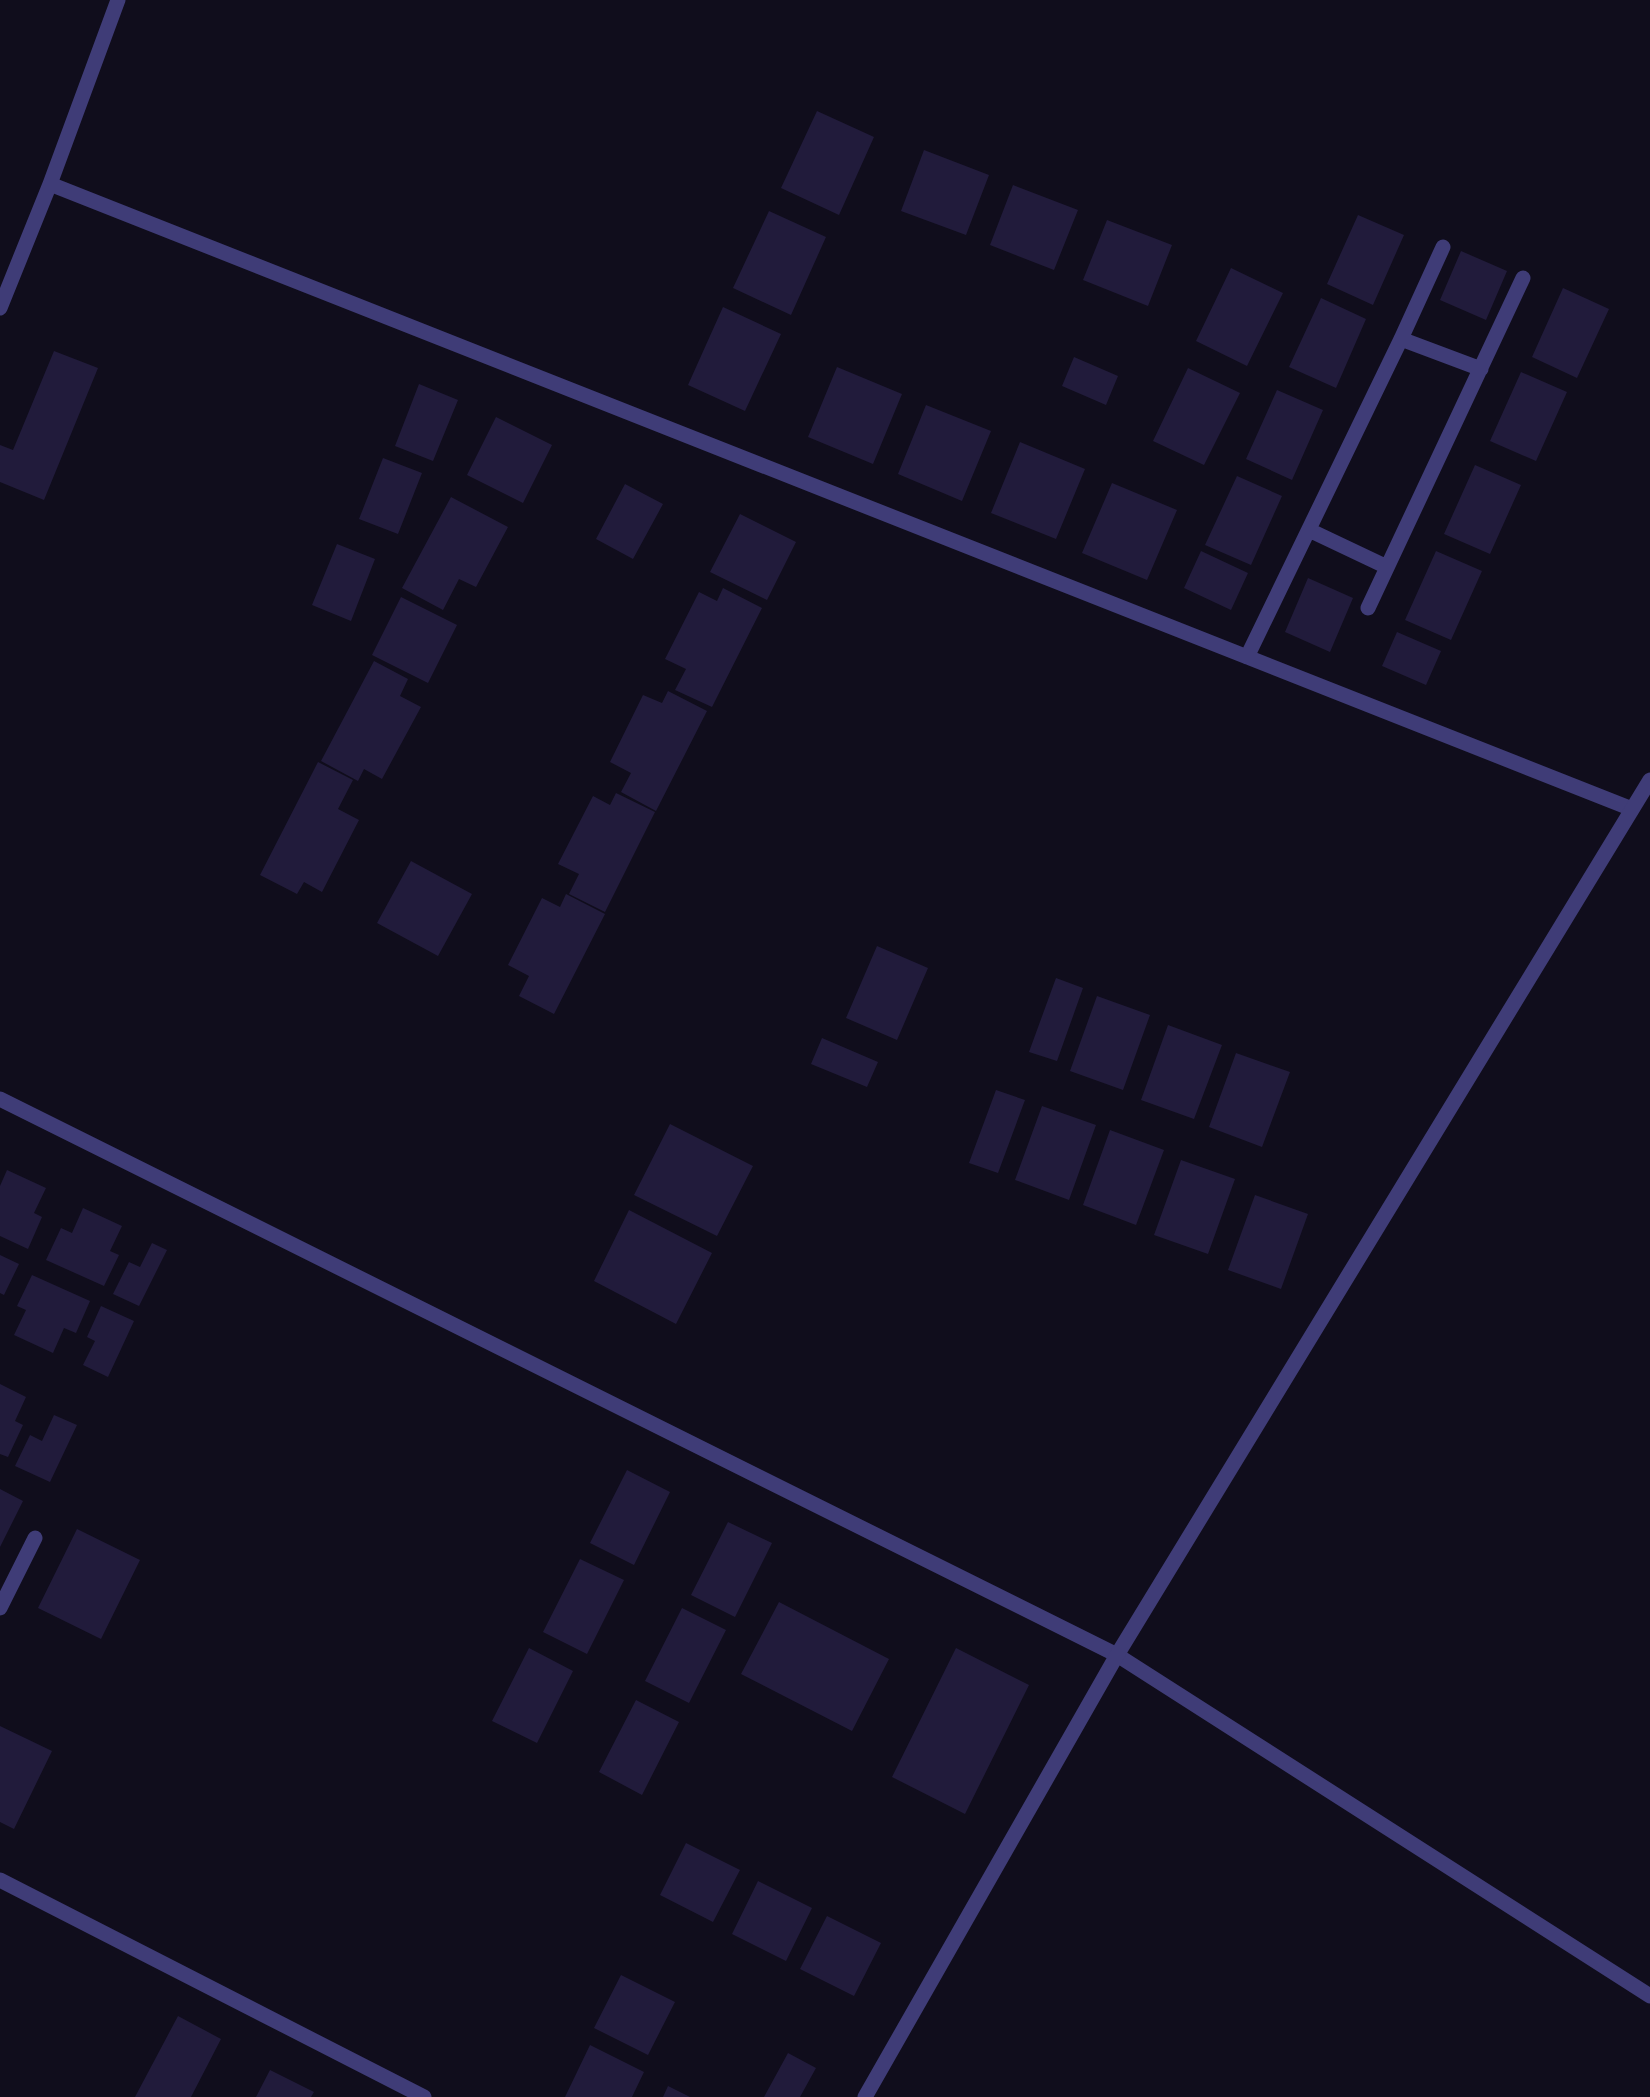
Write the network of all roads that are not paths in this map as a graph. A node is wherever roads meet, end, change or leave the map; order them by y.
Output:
1 (118, 0) edge
2 (50, 184) junction
3 (1443, 247) dead end
4 (1523, 278) dead end
5 (0, 308) edge
6 (1401, 339) junction
7 (1480, 369) junction
8 (1309, 530) junction
9 (1387, 567) junction
10 (1368, 608) dead end
11 (1247, 657) junction
12 (1650, 780) edge
13 (1632, 809) junction
14 (0, 1099) edge
15 (35, 1538) dead end
16 (0, 1608) edge
17 (1117, 1655) junction
18 (0, 1880) edge
19 (1650, 1996) edge
20 (424, 2097) edge
21 (864, 2097) edge

1 - 2 street
2 - 5 street
2 - 11 street
3 - 6 street
4 - 7 street
6 - 7 street
6 - 8 street
7 - 9 street
8 - 9 street
8 - 11 street
9 - 10 street
11 - 13 street
12 - 13 street
13 - 17 street
14 - 17 street
15 - 16 street
17 - 19 street
17 - 21 street
18 - 20 street

